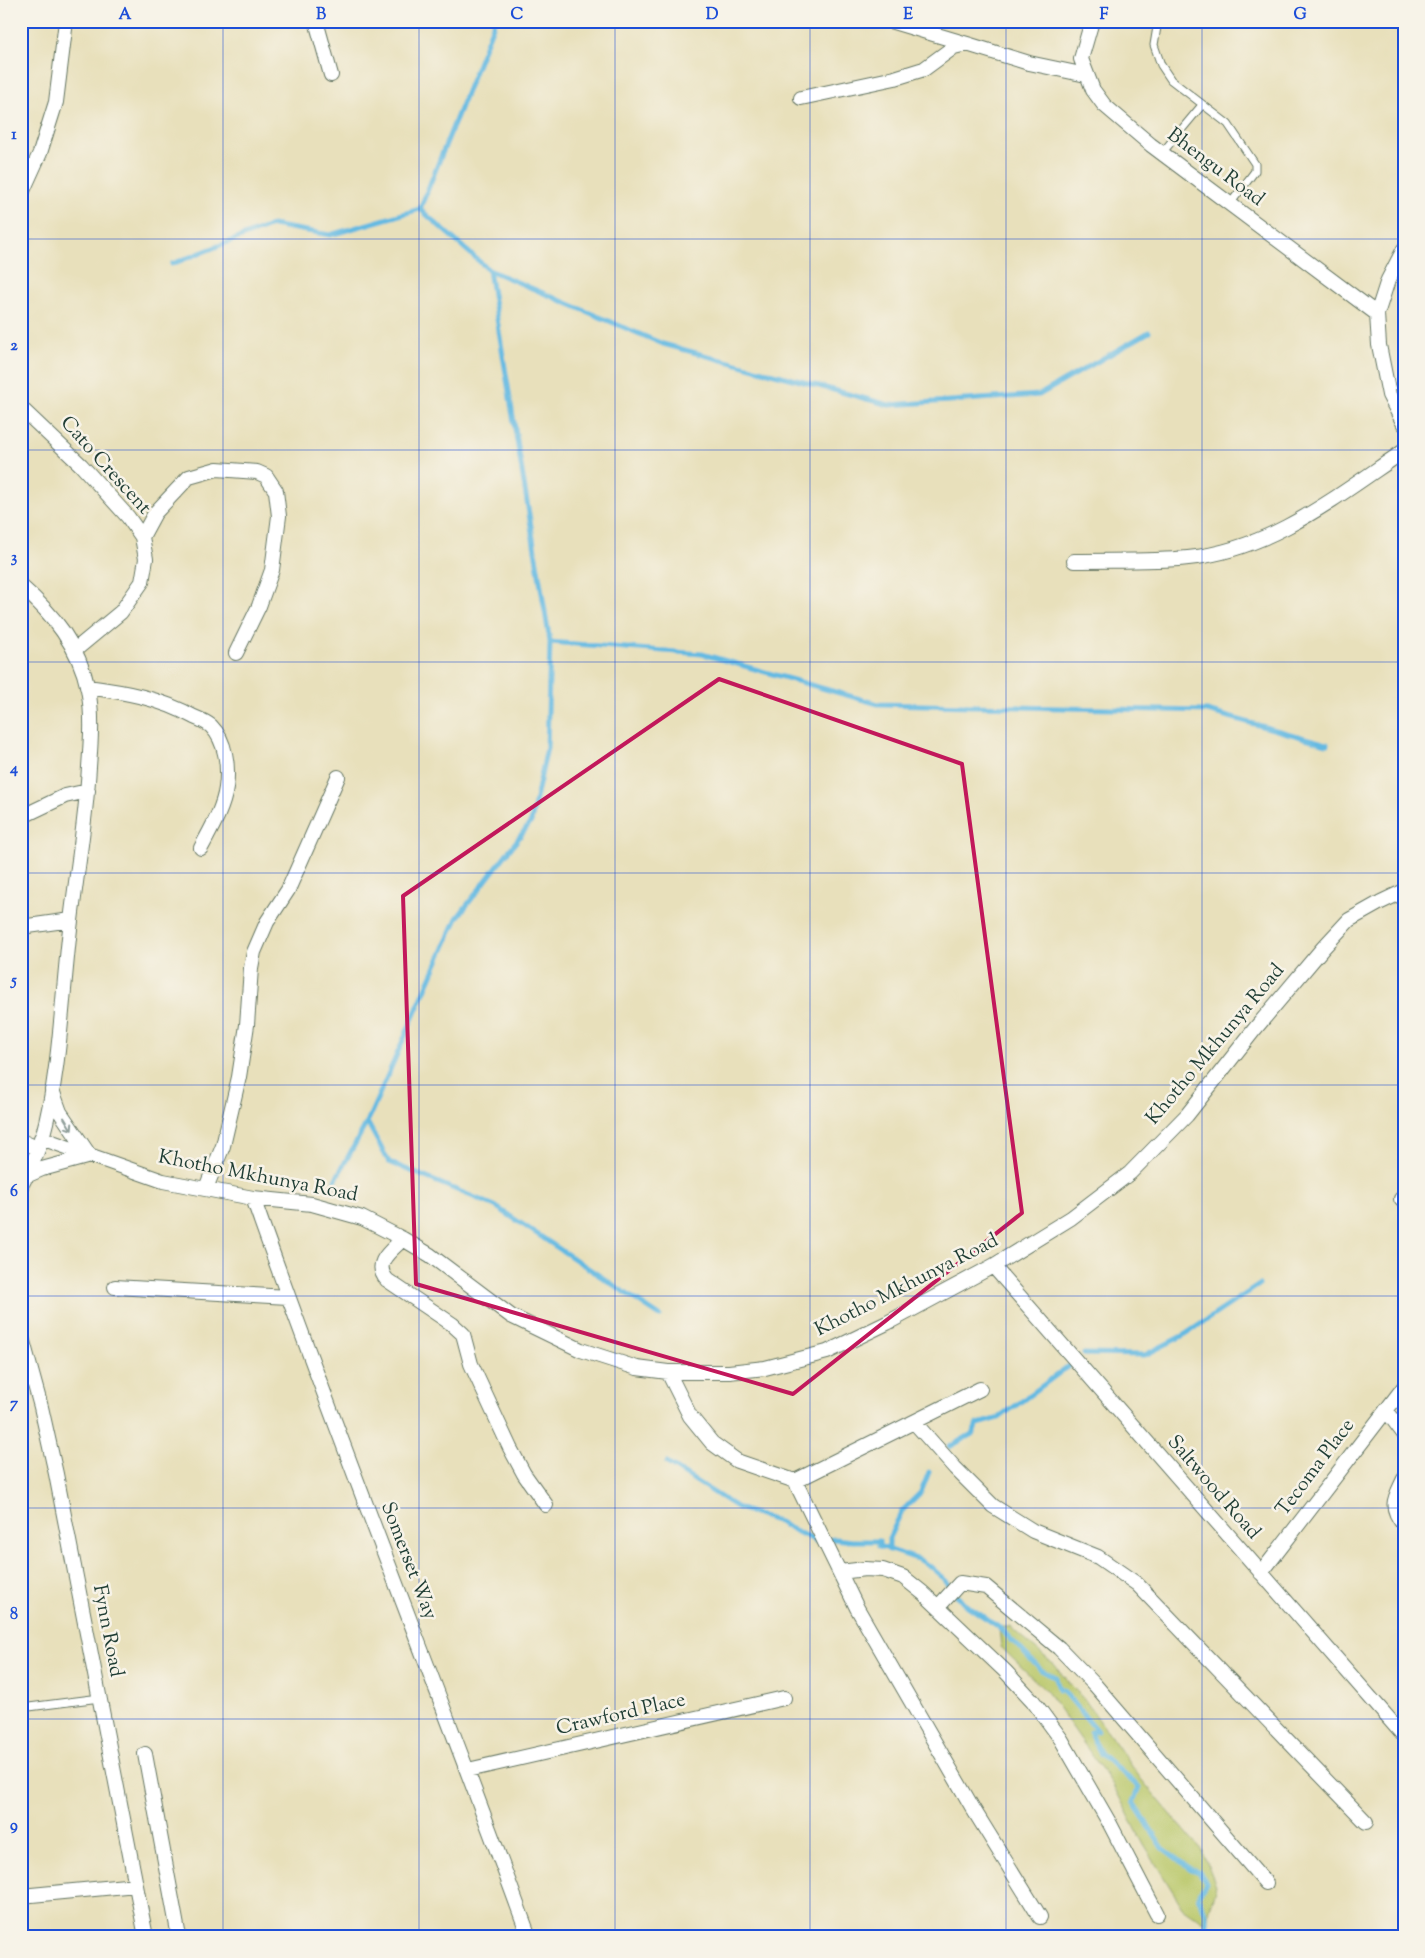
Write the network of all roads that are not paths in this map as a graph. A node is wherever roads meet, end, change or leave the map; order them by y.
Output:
1 (66, 21) edge
2 (316, 21) edge
3 (890, 21) edge
4 (1092, 21) edge
5 (1158, 21) edge
6 (967, 44) junction
7 (331, 75) dead end
8 (1086, 75) junction
9 (801, 98) dead end
10 (1202, 105) junction
11 (1162, 154) junction
12 (21, 195) edge
13 (1230, 204) junction
14 (1404, 248) edge
15 (1377, 314) junction
16 (21, 408) edge
17 (1404, 424) edge
18 (1404, 451) edge
19 (142, 537) junction
20 (1074, 561) dead end
21 (21, 586) edge
22 (75, 650) junction
23 (236, 652) dead end
24 (87, 687) junction
25 (338, 777) dead end
26 (88, 791) junction
27 (21, 817) edge
28 (201, 848) dead end
29 (1404, 891) edge
30 (71, 920) junction
31 (21, 927) edge
32 (52, 1089) junction
33 (21, 1141) edge
34 (39, 1143) junction
35 (90, 1156) junction
36 (24, 1181) edge
37 (206, 1188) junction
38 (253, 1198) junction
39 (403, 1239) junction
40 (993, 1266) junction
41 (115, 1287) dead end
42 (288, 1297) junction
43 (21, 1334) edge
44 (24, 1359) edge
45 (668, 1372) junction
46 (1404, 1387) edge
47 (980, 1389) dead end
48 (1386, 1410) junction
49 (914, 1422) junction
50 (1404, 1434) edge
51 (1404, 1479) edge
52 (795, 1481) junction
53 (546, 1505) dead end
54 (1404, 1525) edge
55 (840, 1572) junction
56 (1261, 1574) junction
57 (942, 1602) junction
58 (100, 1698) junction
59 (784, 1698) dead end
60 (21, 1708) edge
61 (1404, 1736) edge
62 (145, 1754) dead end
63 (468, 1770) junction
64 (1366, 1822) dead end
65 (1266, 1883) dead end
66 (136, 1885) junction
67 (21, 1896) edge
68 (1157, 1914) dead end
69 (1040, 1917) dead end
70 (146, 1937) edge
71 (179, 1937) edge
72 (528, 1937) edge

1 - 12 street
2 - 7 street
3 - 6 street
4 - 8 street, Bhengu Road
5 - 10 lane
6 - 8 street
6 - 9 street
8 - 11 street, Bhengu Road
10 - 11 lane
10 - 13 lane
11 - 13 street, Bhengu Road
13 - 15 street, Bhengu Road
14 - 15 street
15 - 17 street
16 - 19 street, Cato Crescent
18 - 20 street
19 - 22 street, Cato Crescent
19 - 23 street
21 - 22 street
22 - 24 street
24 - 26 street
24 - 28 street
25 - 37 street
26 - 27 street
26 - 30 street
29 - 40 street, Khotho Mkhunya Road
30 - 31 street
30 - 32 street
32 - 34 street
32 -> 35 street
33 - 34 street, Khotho Mkhunya Road
34 - 35 street, Khotho Mkhunya Road
34 - 36 street
35 - 36 street
35 - 37 street, Khotho Mkhunya Road
37 - 38 street, Khotho Mkhunya Road
38 - 39 street, Khotho Mkhunya Road
38 - 42 street, Somerset Way
39 - 45 street, Khotho Mkhunya Road
39 - 53 street
40 - 45 street, Khotho Mkhunya Road
40 - 56 street, Saltwood Road
41 - 42 street
42 - 63 street, Somerset Way
43 - 44 street, Fynn Road
44 - 58 street, Fynn Road
45 - 52 street
46 - 48 street, Tecoma Place
47 - 49 street
48 - 50 street
48 - 56 street, Tecoma Place
49 - 52 street
49 - 64 street
51 - 54 street
52 - 55 street
55 - 57 street
55 - 69 street
56 - 61 street, Saltwood Road
57 - 65 street
57 - 68 street
58 - 60 lane
58 - 66 street, Fynn Road
59 - 63 street, Crawford Place
62 - 71 street
63 - 72 street, Somerset Way
66 - 67 street
66 - 70 street, Fynn Road

